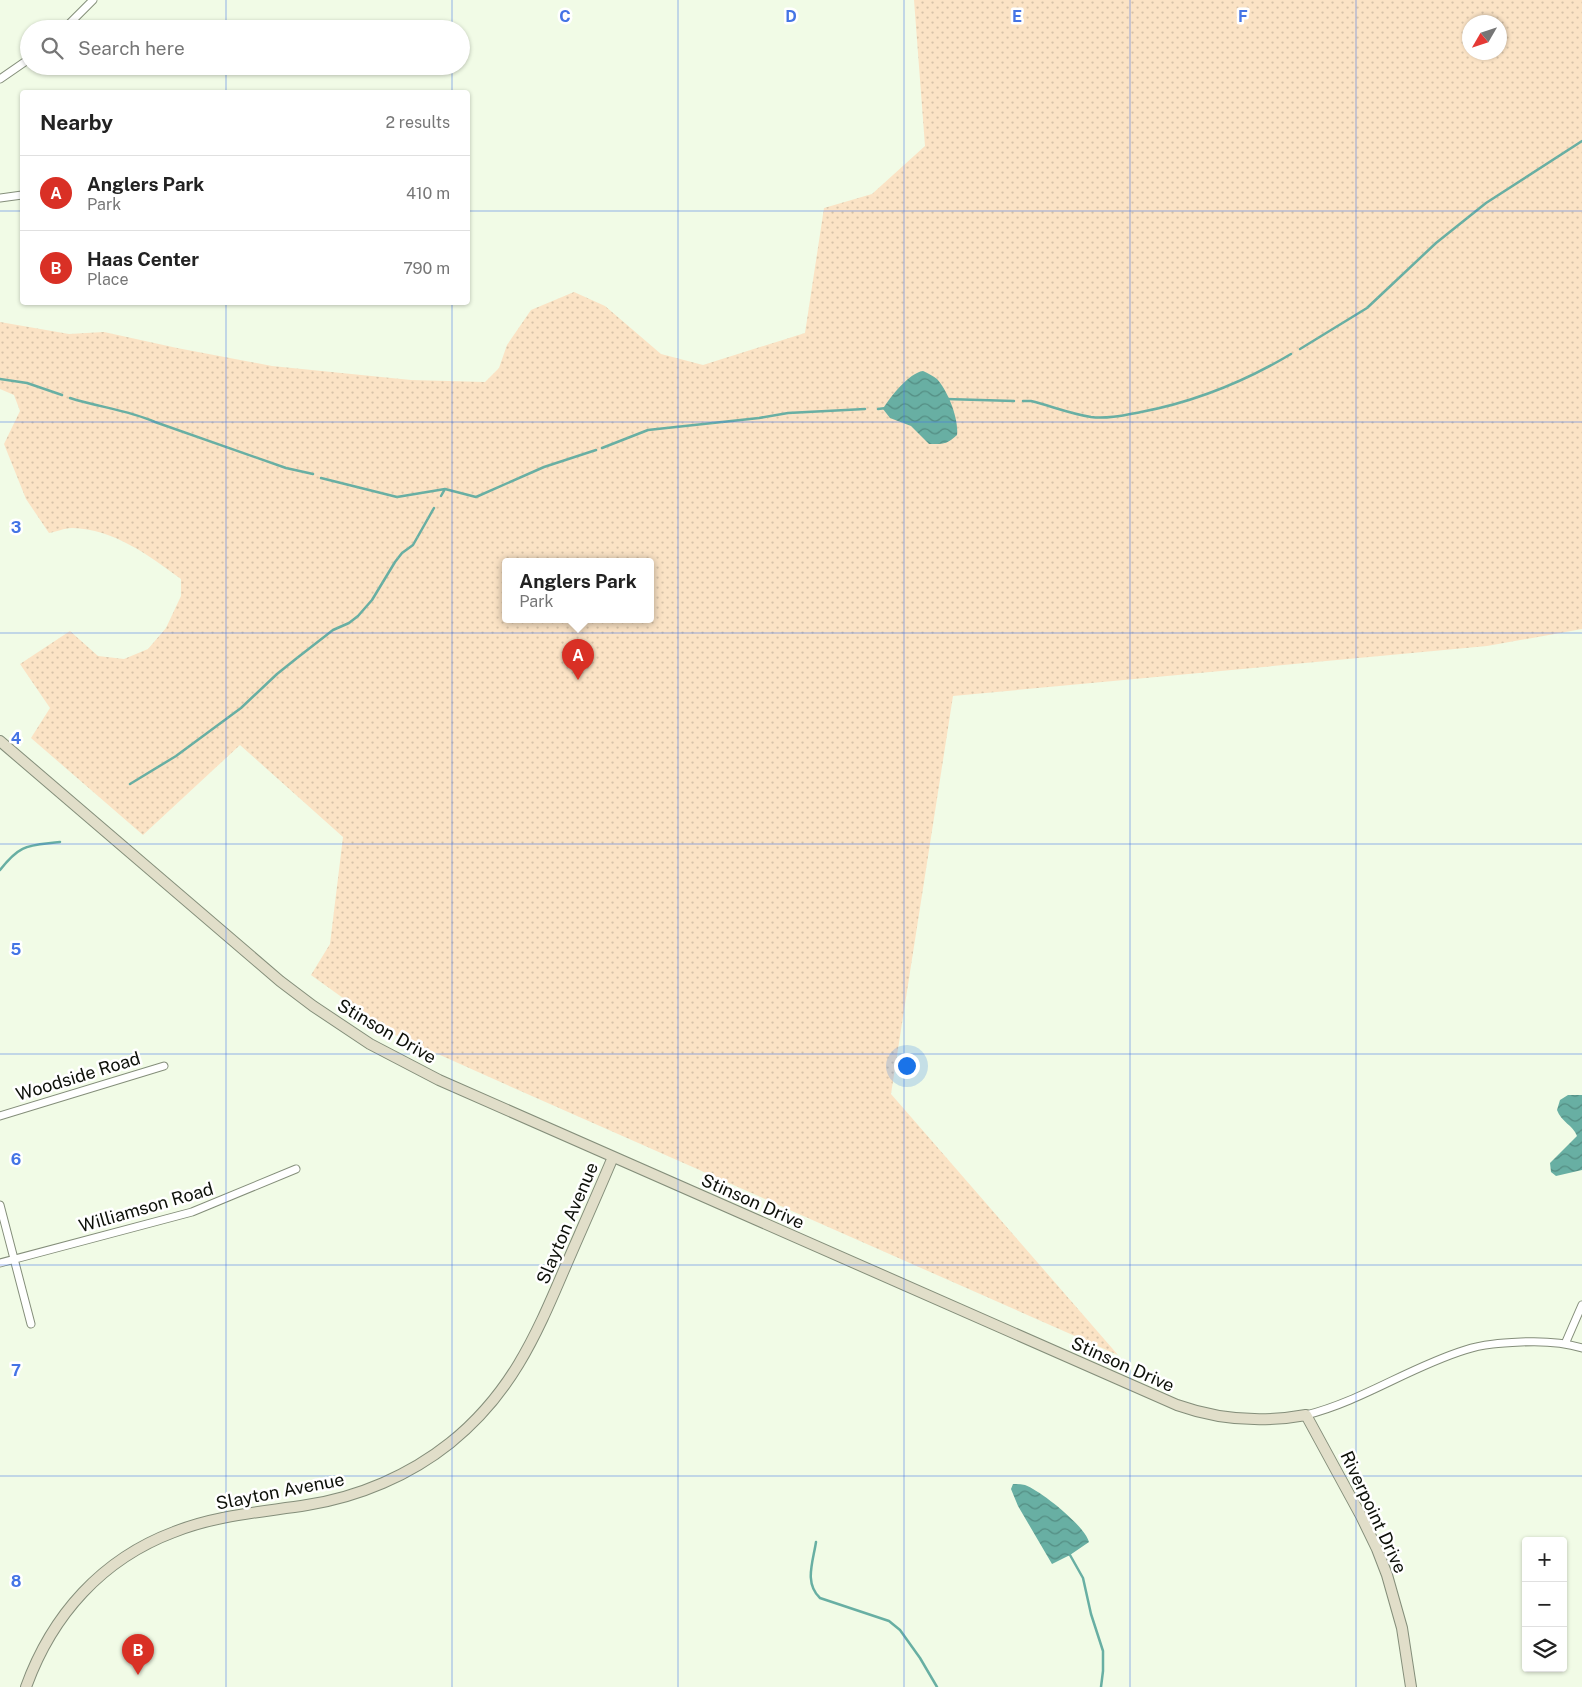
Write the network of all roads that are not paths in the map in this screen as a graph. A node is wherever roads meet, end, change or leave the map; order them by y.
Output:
1 (93, 0) edge
2 (73, 20) edge
3 (20, 65) edge
4 (0, 79) edge
5 (20, 195) edge
6 (0, 198) edge
7 (0, 741) edge
8 (164, 1066) dead end
9 (0, 1116) edge
10 (613, 1157) junction
11 (296, 1169) dead end
12 (0, 1204) edge
13 (14, 1259) junction
14 (0, 1263) edge
15 (1582, 1305) edge
16 (31, 1324) dead end
17 (1565, 1344) junction
18 (1582, 1348) edge
19 (1306, 1415) junction
20 (26, 1687) edge
21 (1411, 1687) edge

1 - 2 street
3 - 4 street
5 - 6 street
7 - 10 street, Stinson Drive
8 - 9 street, Woodside Road
10 - 19 street, Stinson Drive
10 - 20 street, Slayton Avenue
11 - 13 street, Williamson Road
12 - 13 street
13 - 14 street, Williamson Road
13 - 16 street
15 - 17 street
17 - 18 street, Stinson Drive
17 - 19 street, Stinson Drive
19 - 21 street, Riverpoint Drive

